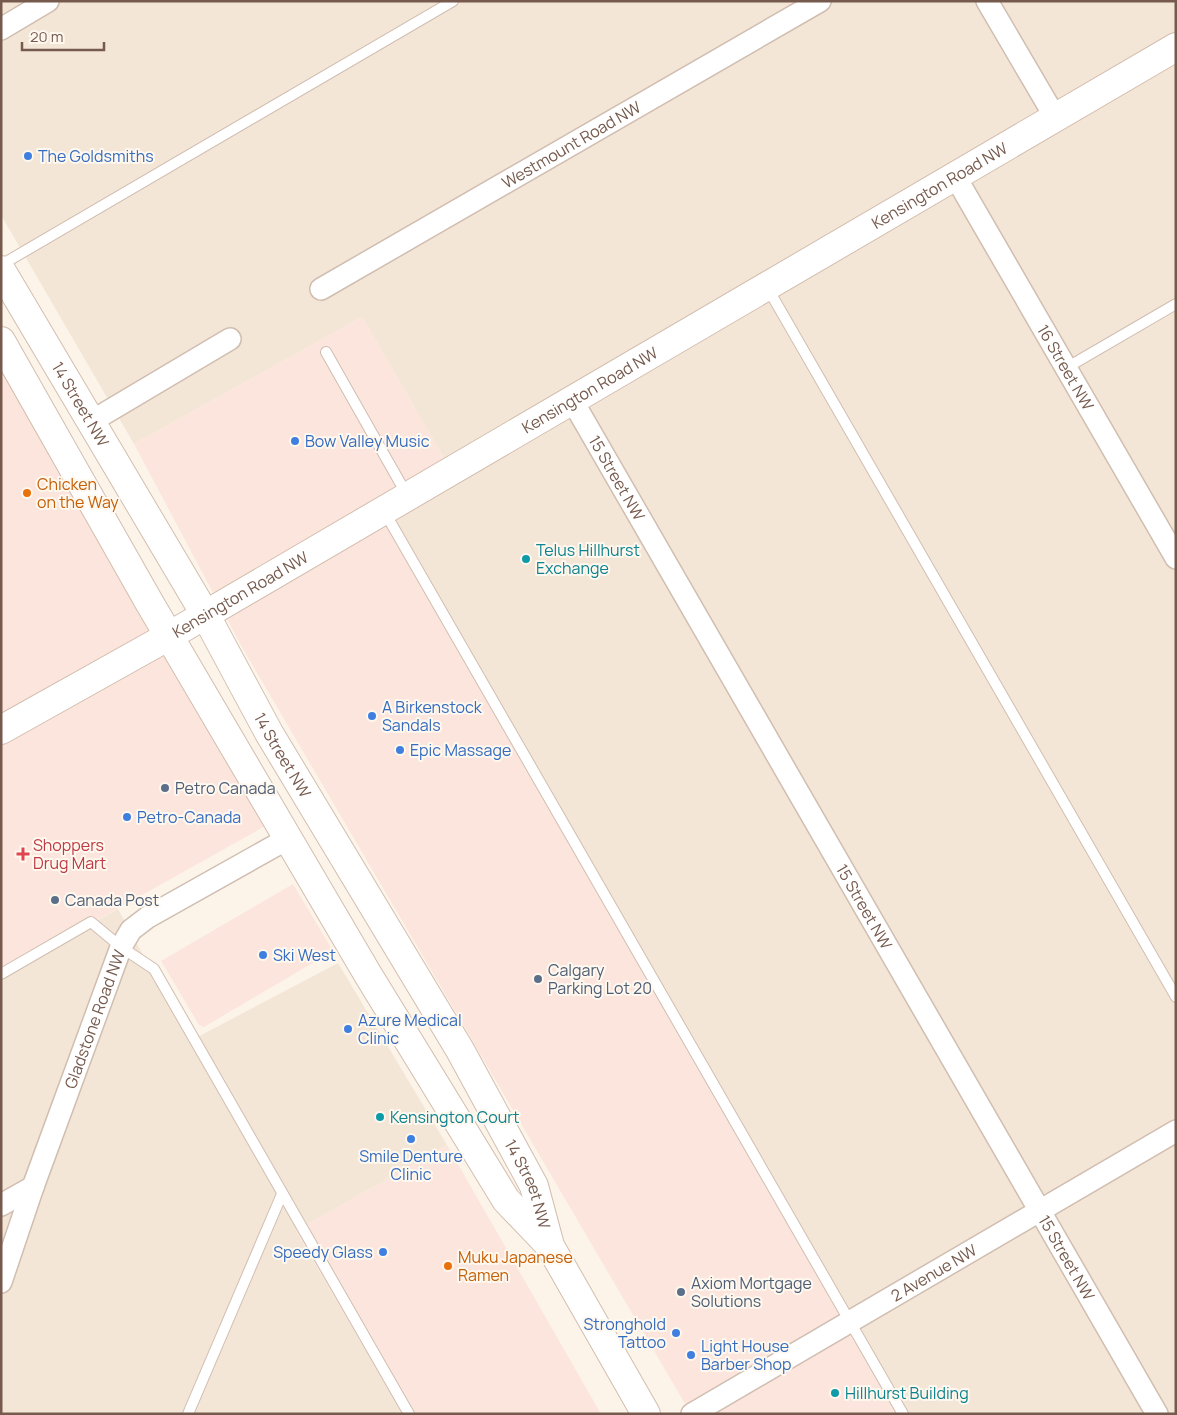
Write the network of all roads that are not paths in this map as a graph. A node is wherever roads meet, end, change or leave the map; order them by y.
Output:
1 (48, 1) edge
2 (453, 1) edge
3 (820, 1) edge
4 (987, 1) edge
5 (1, 29) edge
6 (1176, 48) edge
7 (1055, 118) junction
8 (955, 176) junction
9 (1, 265) edge
10 (1, 270) edge
11 (766, 286) junction
12 (322, 289) dead end
13 (1176, 304) edge
14 (230, 339) dead end
15 (1, 341) edge
16 (326, 352) dead end
17 (1066, 368) junction
18 (572, 400) junction
19 (92, 421) junction
20 (408, 496) junction
21 (383, 510) junction
22 (1176, 558) edge
23 (206, 614) junction
24 (169, 636) junction
25 (4, 723) edge
26 (287, 839) junction
27 (121, 947) junction
28 (1, 974) edge
29 (1176, 997) edge
30 (1176, 1131) edge
31 (33, 1187) junction
32 (282, 1194) junction
33 (1, 1205) edge
34 (1040, 1211) junction
35 (550, 1246) junction
36 (1, 1282) edge
37 (850, 1323) junction
38 (188, 1414) edge
39 (410, 1414) edge
40 (646, 1414) edge
41 (692, 1414) edge
42 (903, 1414) edge
43 (1157, 1414) edge

1 - 5 street
2 - 9 lane
3 - 12 street, Westmount Road NW
4 - 7 street
6 - 7 main road, Kensington Road NW
7 - 8 main road, Kensington Road NW
8 - 11 main road, Kensington Road NW
8 - 17 street, 16 Street NW
10 - 19 main road, 14 Street NW
11 - 18 main road, Kensington Road NW
11 - 29 lane
13 - 17 lane
14 - 19 street
15 - 24 main road, 14 Street NW
16 - 20 lane
17 - 22 street, 16 Street NW
18 - 20 main road, Kensington Road NW
18 - 34 street, 15 Street NW
19 - 23 main road, 14 Street NW
20 - 21 main road, Kensington Road NW
21 - 23 main road, Kensington Road NW
21 - 37 lane
23 - 24 main road, Kensington Road NW
23 - 35 main road, 14 Street NW
24 - 25 main road, Kensington Road NW
24 - 26 main road, 14 Street NW
26 - 27 street, Gladstone Road NW
26 - 35 main road, 14 Street NW
27 - 28 lane
27 - 31 street, Gladstone Road NW
27 - 32 lane
30 - 34 street, 2 Avenue NW
31 - 33 street
31 - 36 street, Gladstone Road NW
32 - 38 lane
32 - 39 lane
34 - 37 street, 2 Avenue NW
34 - 43 street, 15 Street NW
35 - 40 main road, 14 Street NW
37 - 41 street, 2 Avenue NW
37 - 42 lane

